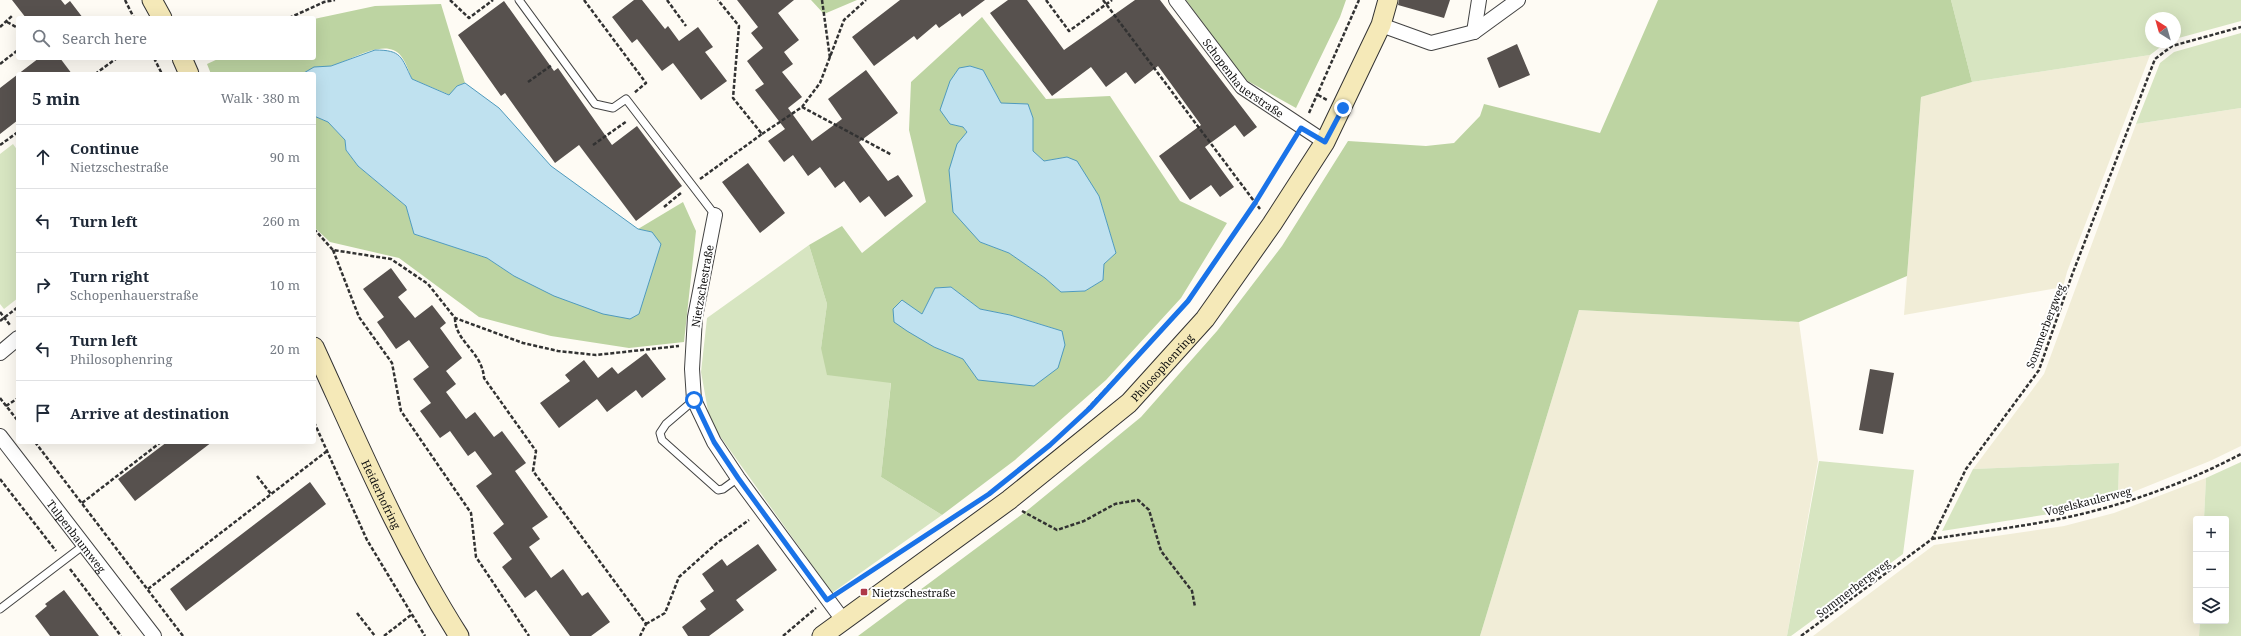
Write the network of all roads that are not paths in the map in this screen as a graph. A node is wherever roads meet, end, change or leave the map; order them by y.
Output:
1 (152, 0) edge
2 (519, 0) edge
3 (1176, 0) edge
4 (1388, 0) edge
5 (1479, 0) edge
6 (1518, 0) edge
7 (161, 16) edge
8 (1381, 25) junction
9 (1474, 32) junction
10 (183, 60) edge
11 (188, 72) edge
12 (1325, 142) junction
13 (715, 215) joint
14 (16, 333) edge
15 (316, 351) edge
16 (0, 353) edge
17 (694, 400) junction
18 (0, 436) edge
19 (738, 478) junction
20 (84, 545) junction
21 (0, 608) edge
22 (843, 620) junction
23 (154, 636) edge
24 (459, 636) edge
25 (822, 636) edge

1 - 7 street
2 - 13 lane, Nietzschestraße
3 - 12 street, Schopenhauerstraße
4 - 8 street, Philosophenring
5 - 9 street
6 - 9 street
8 - 9 street
8 - 12 street, Philosophenring
10 - 11 street
12 - 22 street, Philosophenring
13 - 17 street, Nietzschestraße
14 - 16 street
15 - 24 street, Heiderhofring
17 - 19 street, Nietzschestraße
17 - 19 lane
18 - 20 street, Tulpenbaumweg
19 - 22 street, Nietzschestraße
20 - 21 lane
20 - 23 street, Tulpenbaumweg
22 - 25 street, Philosophenring

